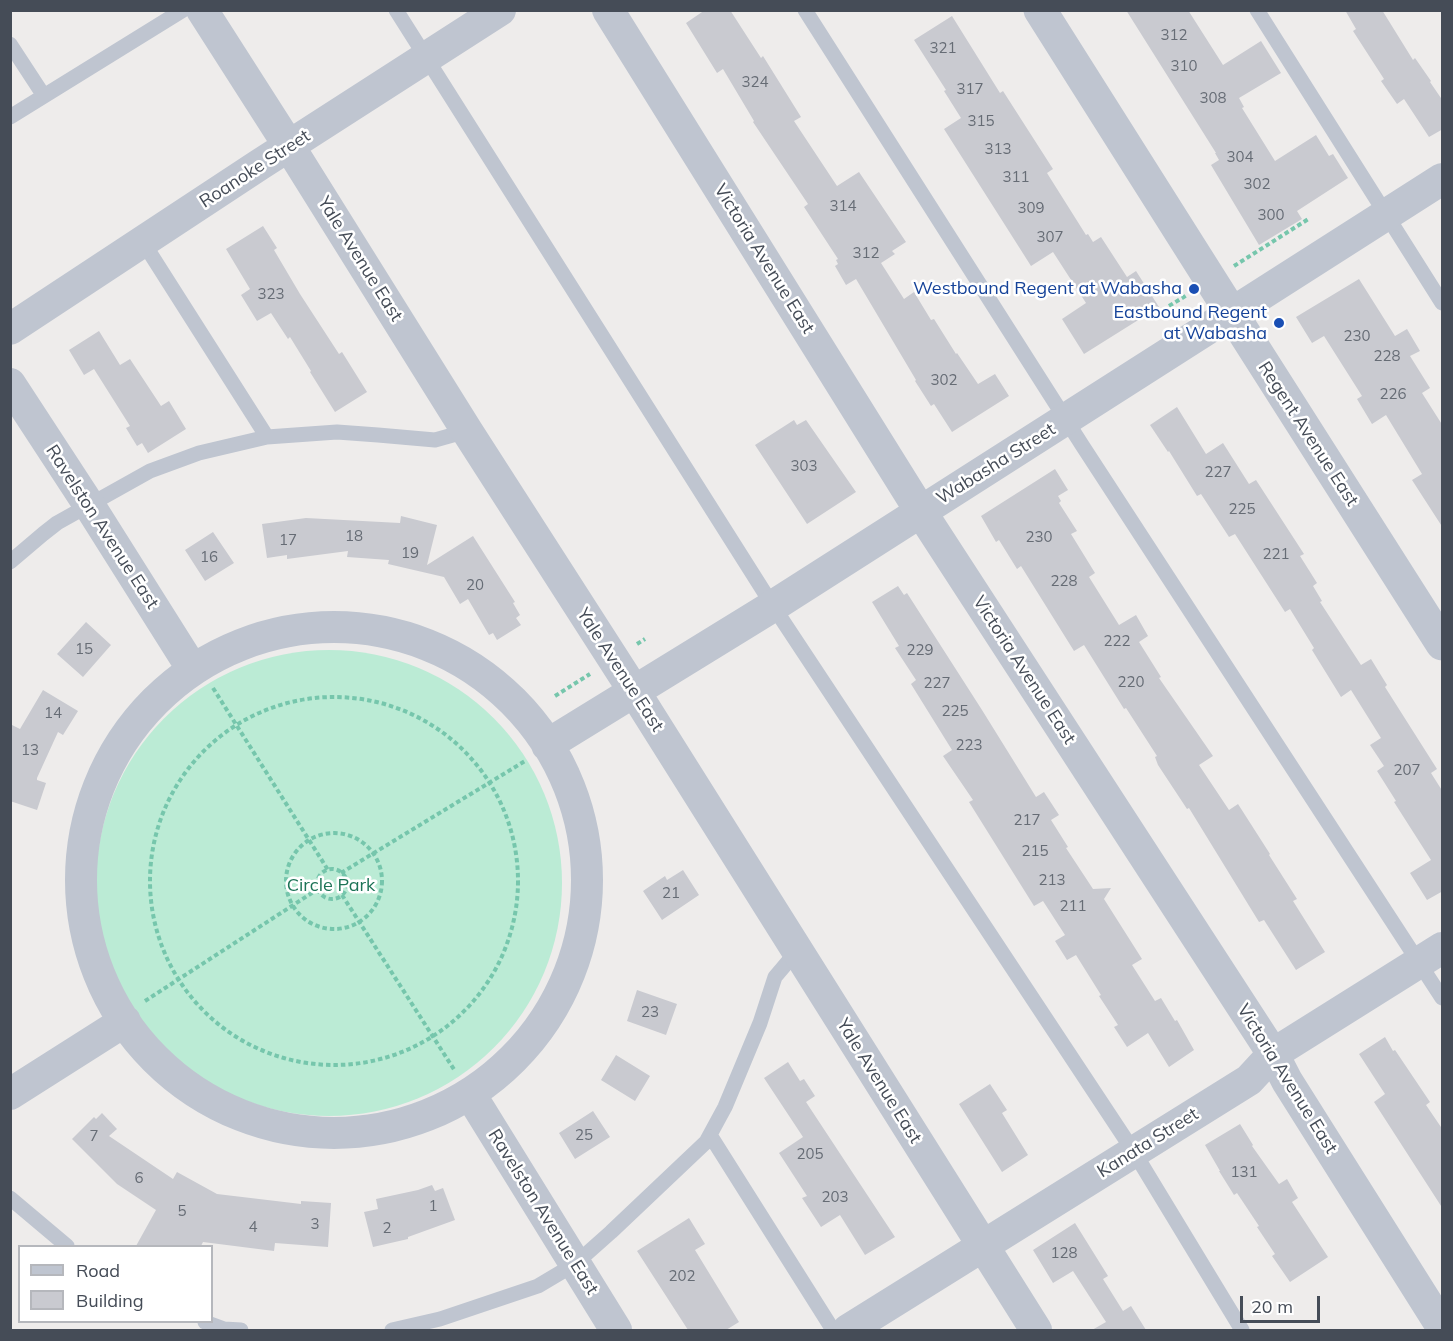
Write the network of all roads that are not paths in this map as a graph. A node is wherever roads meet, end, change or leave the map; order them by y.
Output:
1 (183, 10) edge
2 (202, 10) edge
3 (396, 10) edge
4 (500, 10) edge
5 (608, 10) edge
6 (805, 10) edge
7 (1040, 10) edge
8 (1257, 10) edge
9 (10, 44) edge
10 (426, 59) junction
11 (44, 96) junction
12 (10, 117) edge
13 (289, 147) junction
14 (1443, 180) edge
15 (1386, 215) junction
16 (143, 242) junction
17 (1443, 303) edge
18 (1232, 314) junction
19 (10, 329) edge
20 (10, 384) edge
21 (1066, 420) junction
22 (467, 431) junction
23 (267, 437) junction
24 (90, 505) junction
25 (921, 512) junction
26 (10, 562) edge
27 (773, 606) junction
28 (1443, 644) edge
29 (196, 668) junction
30 (634, 691) junction
31 (547, 745) junction
32 (798, 951) junction
33 (1431, 955) edge
34 (1443, 999) edge
35 (123, 1019) junction
36 (1273, 1053) junction
37 (10, 1094) edge
38 (470, 1094) junction
39 (710, 1135) junction
40 (1134, 1152) junction
41 (10, 1198) edge
42 (66, 1245) edge
43 (983, 1245) junction
44 (575, 1264) junction
45 (208, 1323) edge
46 (1443, 1327) edge
47 (241, 1330) edge
48 (392, 1330) edge
49 (616, 1330) edge
50 (833, 1330) edge
51 (848, 1330) edge
52 (1036, 1330) edge
53 (1242, 1330) edge

1 - 11 lane
2 - 13 street, Yale Avenue East
3 - 10 lane
4 - 10 street, Roanoke Street
5 - 25 street, Victoria Avenue East
6 - 21 lane
7 - 18 street, Regent Avenue East
8 - 15 lane
9 - 11 lane
10 - 13 street, Roanoke Street
10 - 27 lane
11 - 12 lane
13 - 16 street, Roanoke Street
13 - 22 street, Yale Avenue East
14 - 15 street, Wabasha Street
15 - 17 lane
15 - 18 street, Wabasha Street
16 - 19 street, Roanoke Street
16 - 23 lane
18 - 21 street, Wabasha Street
18 - 28 street, Regent Avenue East
20 - 24 street, Ravelston Avenue East
21 - 25 street, Wabasha Street
21 - 33 lane
22 - 23 lane
22 - 30 street, Yale Avenue East
23 - 24 lane
24 - 26 lane
24 - 29 street, Ravelston Avenue East
25 - 27 street, Wabasha Street
25 - 36 street, Victoria Avenue East
27 - 30 street, Wabasha Street
27 - 40 lane
29 - 31 street
29 - 35 street
30 - 31 street, Wabasha Street
30 - 32 street, Yale Avenue East
31 - 38 street
32 - 39 lane
32 - 43 street, Yale Avenue East
33 - 34 lane
33 - 36 street, Kanata Street
35 - 37 street
35 - 38 street
36 - 40 street, Kanata Street
36 - 46 street, Victoria Avenue East
38 - 44 street, Ravelston Avenue East
39 - 44 lane
39 - 50 lane
40 - 43 street, Kanata Street
40 - 53 lane
41 - 42 lane
43 - 51 street, Kanata Street
43 - 52 street, Yale Avenue East
44 - 48 lane
44 - 49 street, Ravelston Avenue East
45 - 47 lane

